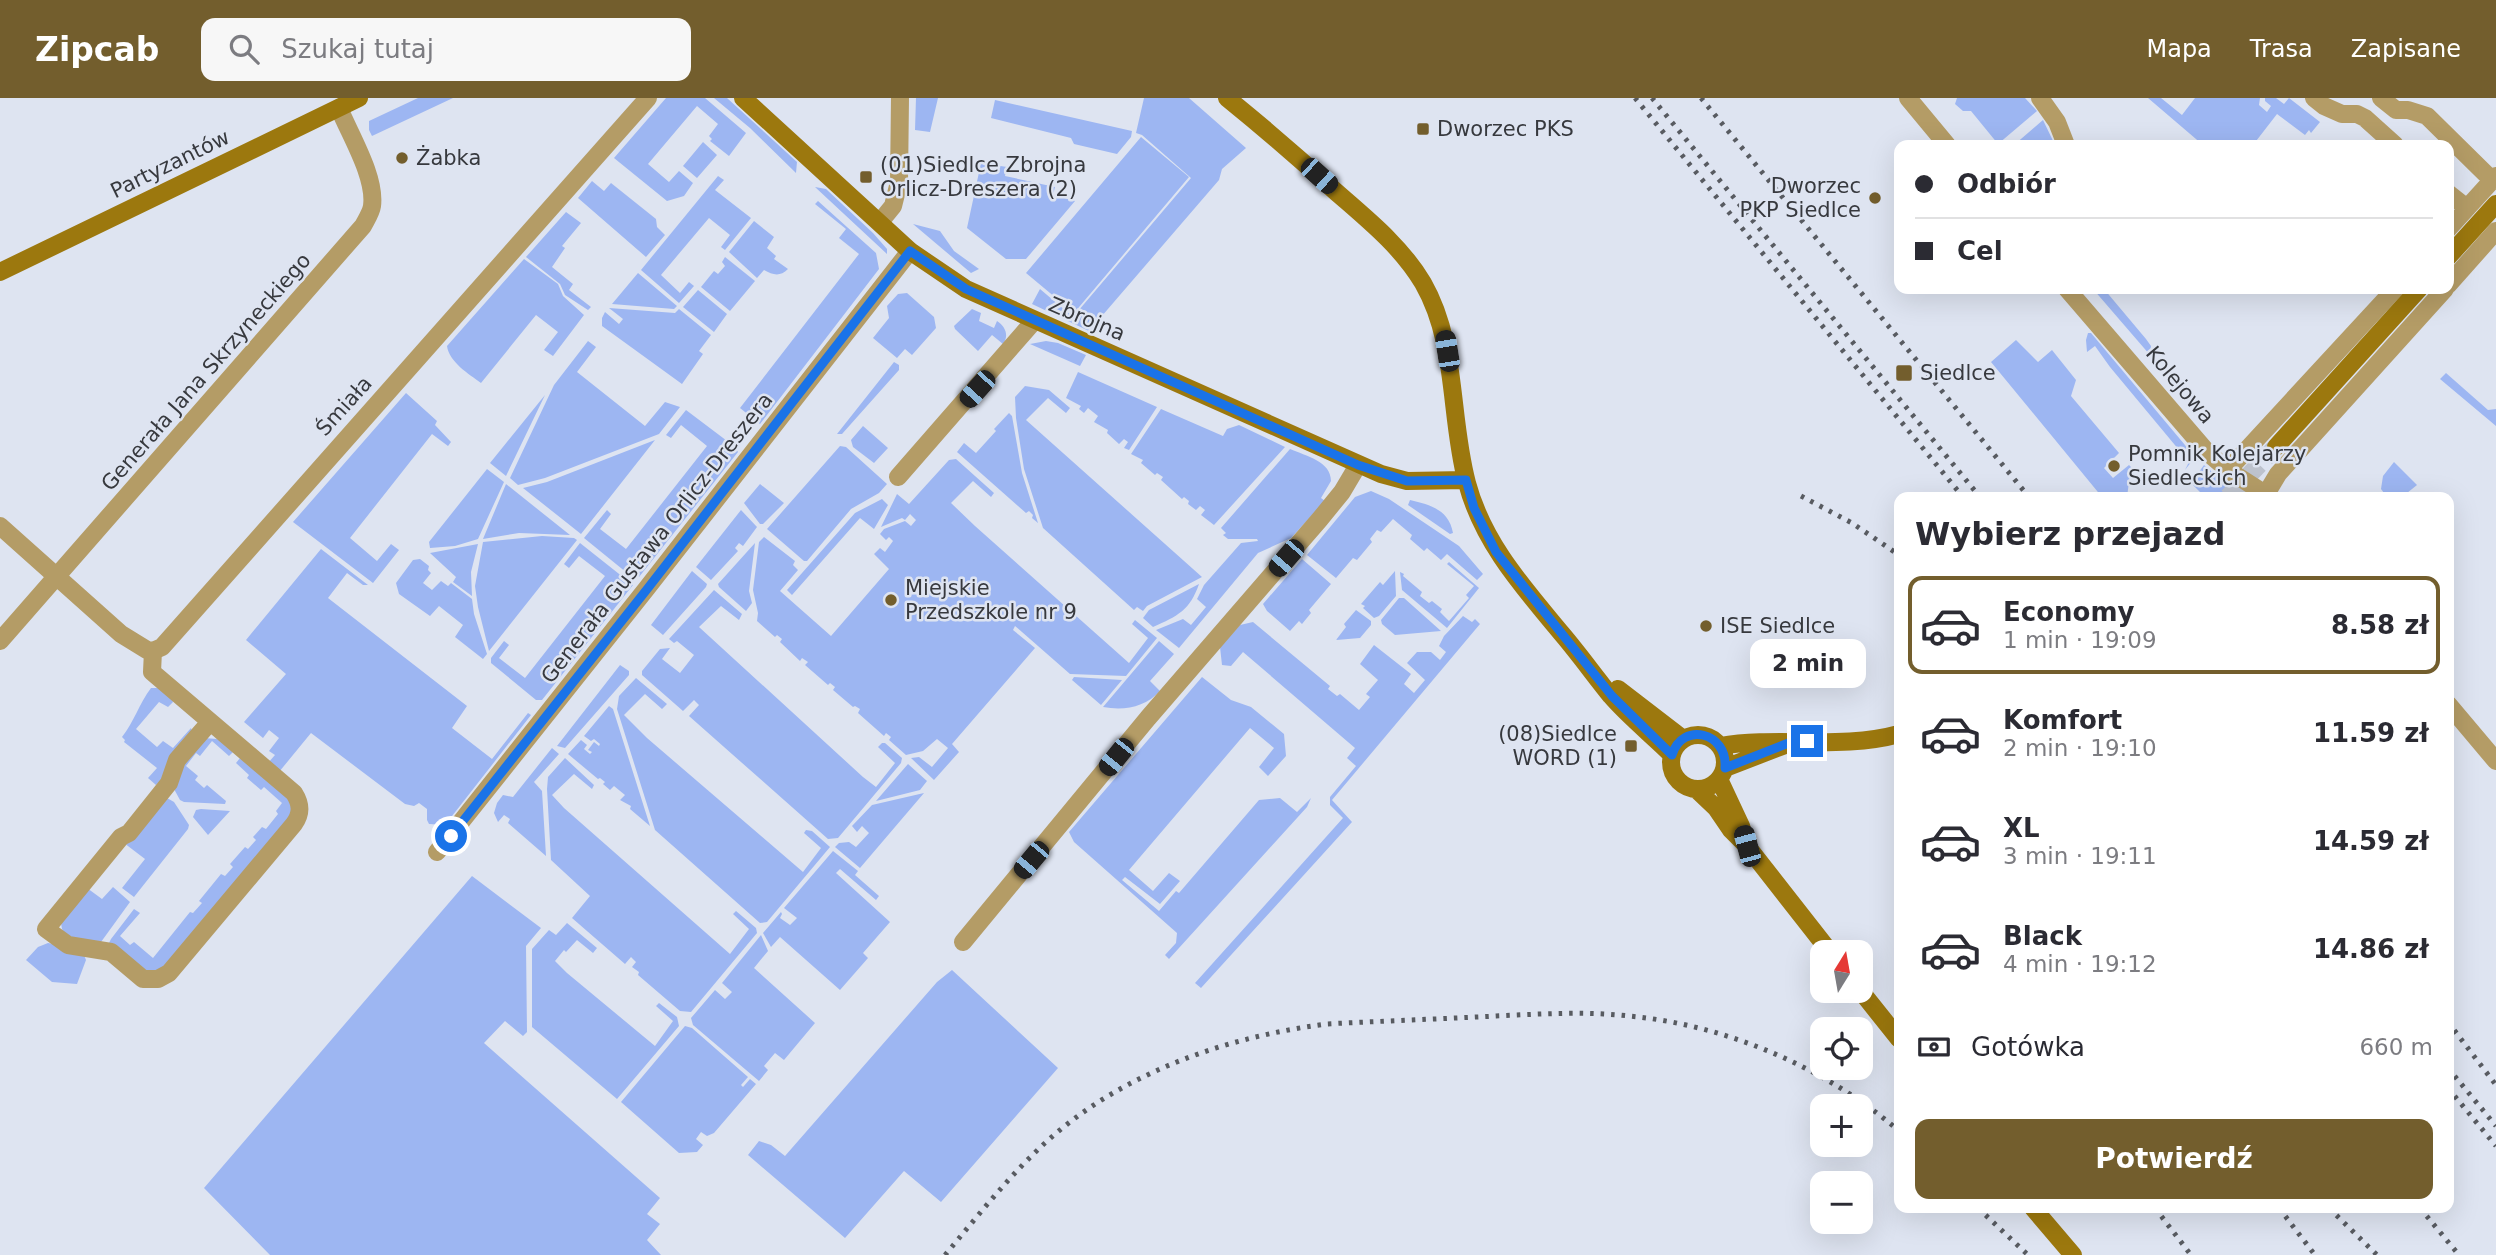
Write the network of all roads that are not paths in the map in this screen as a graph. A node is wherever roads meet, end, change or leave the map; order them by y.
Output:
1 (359, 98) edge
2 (648, 98) edge
3 (743, 98) edge
4 (900, 98) edge
5 (1227, 98) edge
6 (1908, 98) edge
7 (2040, 98) edge
8 (2314, 98) edge
9 (2381, 98) edge
10 (339, 108) junction
11 (1943, 140) edge
12 (2064, 140) edge
13 (2389, 140) edge
14 (2453, 140) edge
15 (2454, 141) edge
16 (2494, 178) edge
17 (2454, 198) edge
18 (2496, 204) edge
19 (2466, 208) junction
20 (880, 222) junction
21 (2454, 222) edge
22 (2496, 231) edge
23 (2454, 250) edge
24 (910, 251) junction
25 (0, 272) edge
26 (2454, 278) edge
27 (2071, 294) edge
28 (2390, 294) edge
29 (2414, 294) edge
30 (2440, 294) edge
31 (1034, 321) junction
32 (2276, 447) tunnel mouth
33 (1358, 465) junction
34 (2228, 470) junction
35 (898, 477) dead end
36 (1466, 480) junction
37 (2262, 492) edge
38 (2270, 492) edge
39 (0, 526) edge
40 (57, 578) junction
41 (0, 641) edge
42 (153, 651) junction
43 (1588, 665) junction
44 (2454, 711) edge
45 (210, 722) junction
46 (1894, 735) edge
47 (1683, 739) junction
48 (1791, 742) junction
49 (1720, 746) junction
50 (1672, 755) junction
51 (2496, 761) edge
52 (1722, 773) junction
53 (1696, 789) junction
54 (1747, 846) junction
55 (437, 852) dead end
56 (1821, 940) edge
57 (963, 942) dead end
58 (1870, 1003) edge
59 (1894, 1033) edge
60 (2037, 1213) edge
61 (2073, 1255) edge

1 - 10 main road, Partyzantów
2 - 42 street, Śmiała
3 - 20 main road, Zbrojna
4 - 20 street
5 - 36 main road
6 - 11 street
7 - 12 street
8 - 13 street
9 - 14 street
10 - 25 main road, Partyzantów
10 - 40 street, Generała Jana Skrzyneckiego
15 - 16 street
16 - 19 street
17 - 19 street
18 - 23 main road
19 - 21 street
20 - 24 main road, Zbrojna
22 - 26 street
24 - 31 main road, Zbrojna
24 - 55 street, Generała Gustawa Orlicz-Dreszera
27 - 34 street, Kolejowa
28 - 34 street
29 - 32 main road
30 - 38 street
31 - 33 main road, Zbrojna
31 - 35 street
33 - 36 main road, Zbrojna
33 - 57 street
34 - 37 street, Kolejowa
36 - 43 main road
39 - 40 street
40 - 41 street, Generała Jana Skrzyneckiego
40 - 42 street
42 - 45 street
43 - 47 main road
43 - 50 main road
44 - 51 street
45 - 45 street
46 - 48 main road
47 - 49 main road
47 - 50 main road
48 - 49 main road
48 - 52 main road
49 - 52 main road
50 - 53 main road
52 - 53 main road
52 - 54 main road
53 - 54 main road
54 - 56 main road
58 - 59 main road
60 - 61 main road

